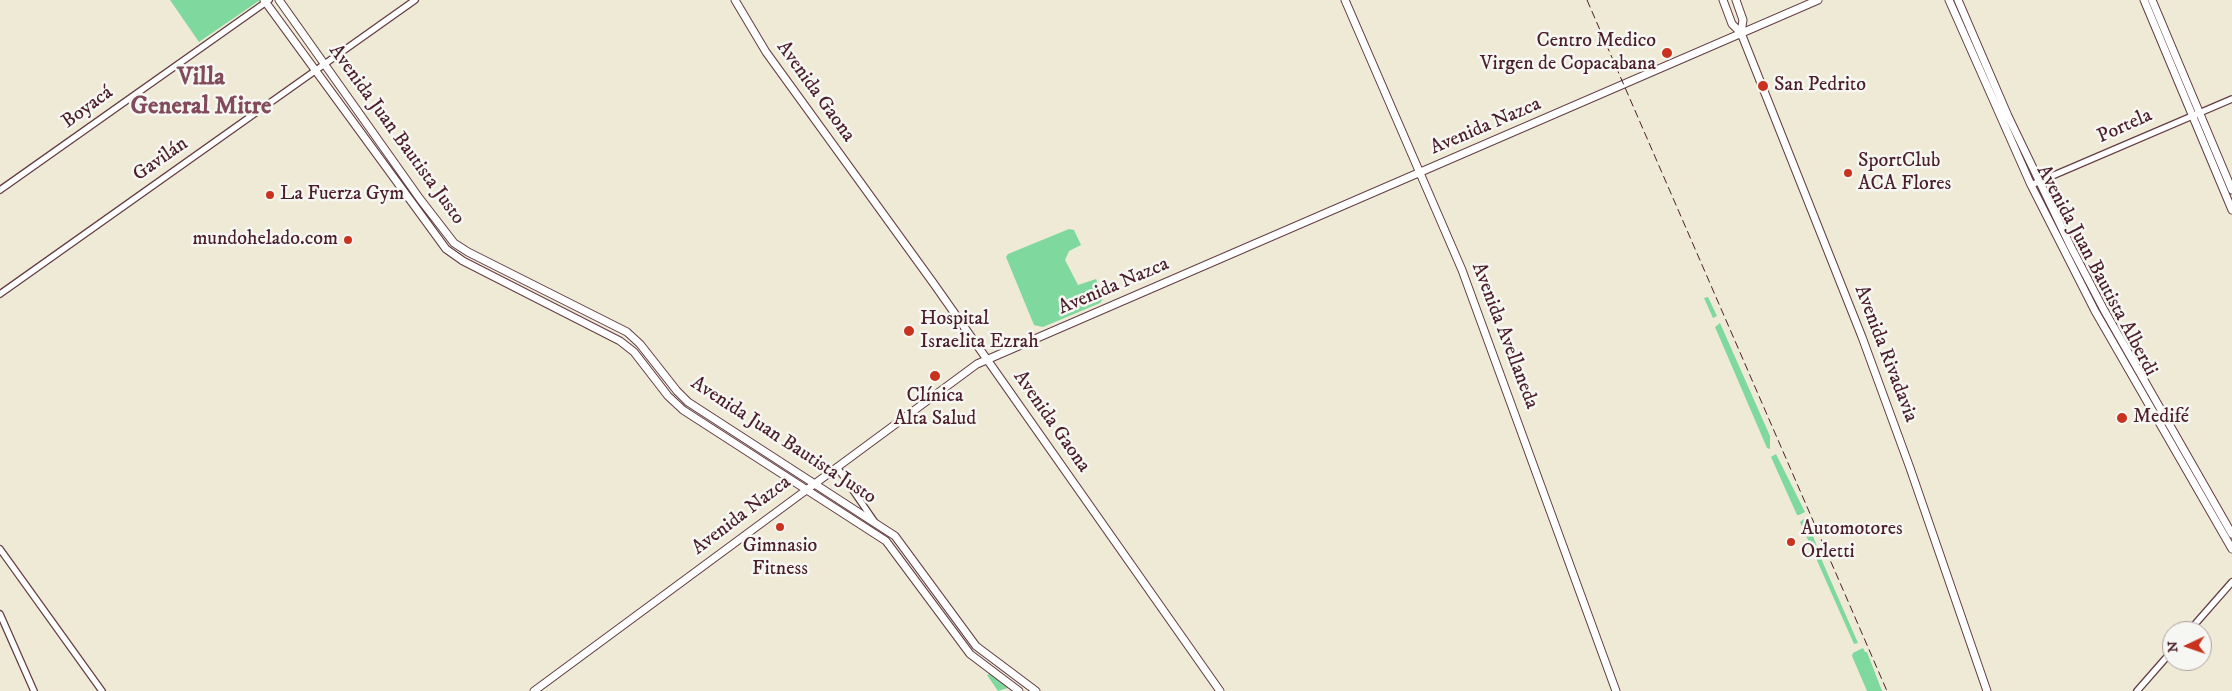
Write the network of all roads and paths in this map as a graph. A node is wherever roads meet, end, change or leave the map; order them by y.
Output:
1 (279, 0) edge
2 (415, 0) edge
3 (735, 0) edge
4 (1345, 0) edge
5 (1723, 0) edge
6 (1736, 0) edge
7 (1818, 0) edge
8 (1950, 0) edge
9 (1958, 0) edge
10 (2144, 0) edge
11 (2152, 0) edge
12 (266, 1) edge
13 (1741, 33) junction
14 (324, 65) junction
15 (315, 71) junction
16 (2232, 99) edge
17 (2195, 114) junction
18 (1421, 172) junction
19 (2034, 183) junction
20 (0, 190) edge
21 (2232, 190) edge
22 (2232, 210) edge
23 (0, 294) edge
24 (987, 360) junction
25 (837, 467) junction
26 (815, 482) junction
27 (805, 490) junction
28 (874, 521) junction
29 (2232, 534) edge
30 (0, 549) edge
31 (2232, 549) edge
32 (2232, 582) edge
33 (0, 614) edge
34 (2198, 621) edge
35 (2162, 662) edge
36 (34, 691) edge
37 (102, 691) edge
38 (534, 691) edge
39 (1019, 691) edge
40 (1036, 691) edge
41 (1220, 691) edge
42 (1616, 691) edge
43 (1987, 691) edge
44 (2137, 691) edge

1 - 14 main road, Avenida Juan Bautista Justo
2 - 14 street, Gavilán
3 - 24 main road, Avenida Gaona
4 - 18 main road, Avenida Avellaneda
5 - 13 main road, Avenida Rivadavia
6 - 13 main road, Avenida Rivadavia
7 - 13 main road, Avenida Nazca
8 - 19 main road, Avenida Juan Bautista Alberdi
9 - 19 main road, Avenida Juan Bautista Alberdi
10 - 17 main road
11 - 17 main road
12 - 15 main road, Avenida Juan Bautista Justo
12 - 20 street, Boyacá
13 - 18 main road, Avenida Nazca
13 - 43 main road, Avenida Rivadavia
14 - 15 street, Gavilán
14 - 26 main road, Avenida Juan Bautista Justo
15 - 23 street, Gavilán
15 - 27 main road, Avenida Juan Bautista Justo
16 - 17 street, Portela
17 - 19 street, Portela
17 - 21 main road
17 - 22 main road
18 - 24 main road, Avenida Nazca
18 - 42 main road, Avenida Avellaneda
19 - 29 main road, Avenida Juan Bautista Alberdi
19 - 31 main road, Avenida Juan Bautista Alberdi
24 - 25 main road, Avenida Nazca
24 - 41 main road, Avenida Gaona
25 - 26 main road, Avenida Nazca
25 - 28 street
26 - 27 main road, Avenida Nazca
26 - 28 main road, Avenida Juan Bautista Justo
27 - 38 main road, Avenida Nazca
27 - 39 main road, Avenida Juan Bautista Justo
28 - 40 main road, Avenida Juan Bautista Justo
30 - 37 street
32 - 34 street
33 - 36 street
35 - 44 street

